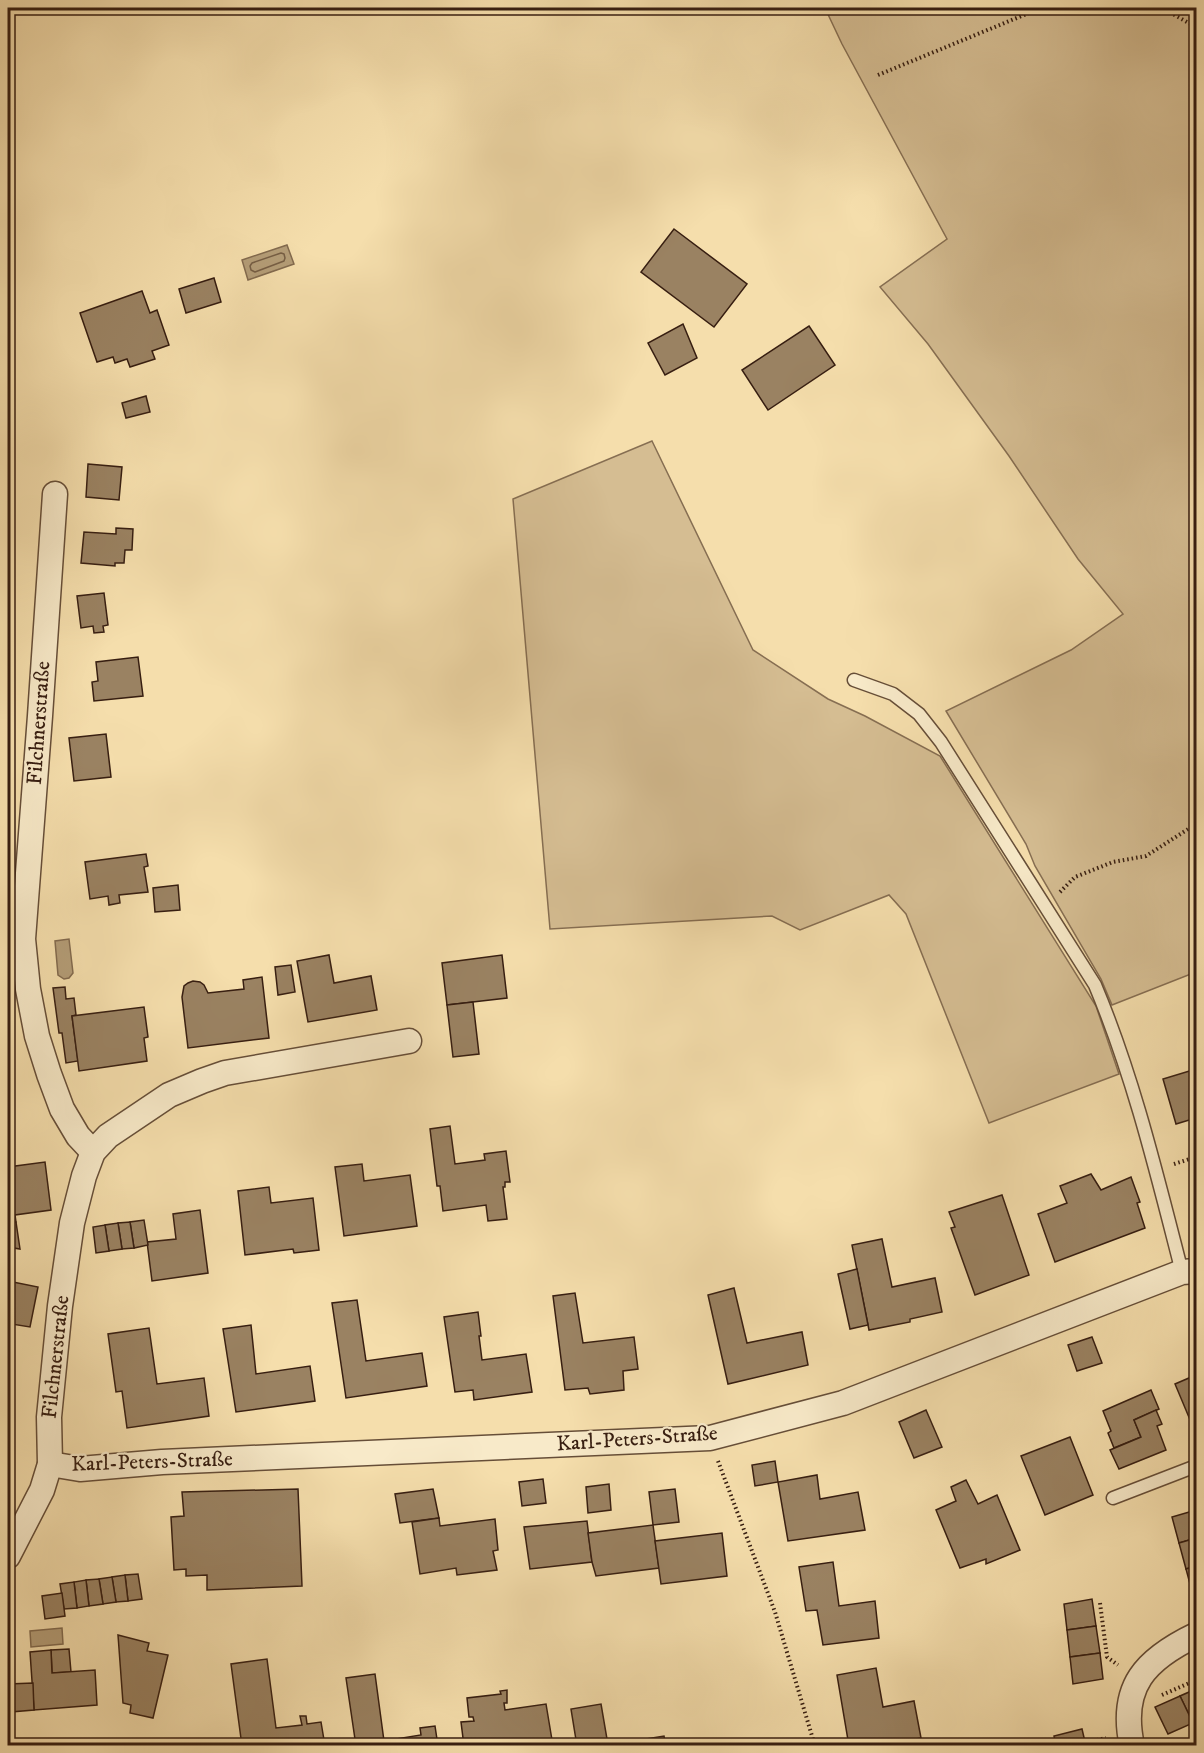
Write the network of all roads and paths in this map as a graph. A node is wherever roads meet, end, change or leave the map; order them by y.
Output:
1 (1041, 8) edge
2 (1162, 8) edge
3 (1197, 27) edge
4 (878, 75) dead end
5 (55, 494) dead end
6 (854, 680) dead end
7 (1197, 824) edge
8 (1045, 907) junction
9 (409, 1041) dead end
10 (93, 1152) junction
11 (1189, 1272) edge
12 (710, 1438) junction
13 (50, 1464) junction
14 (1197, 1466) edge
15 (1113, 1498) dead end
16 (8, 1556) edge
17 (1100, 1603) dead end
18 (1197, 1635) edge
19 (1107, 1657) dead end
20 (815, 1746) edge
21 (1132, 1746) edge

1 - 4 path
2 - 3 path
5 - 10 street, Filchnerstraße
6 - 8 lane
7 - 8 path
8 - 11 lane
9 - 10 street, Filchnerstraße
10 - 13 street, Filchnerstraße
11 - 12 street, Karl-Peters-Straße
12 - 13 street, Karl-Peters-Straße
12 - 20 path
13 - 16 street, Filchnerstraße
14 - 15 lane
17 - 19 path
18 - 21 street

